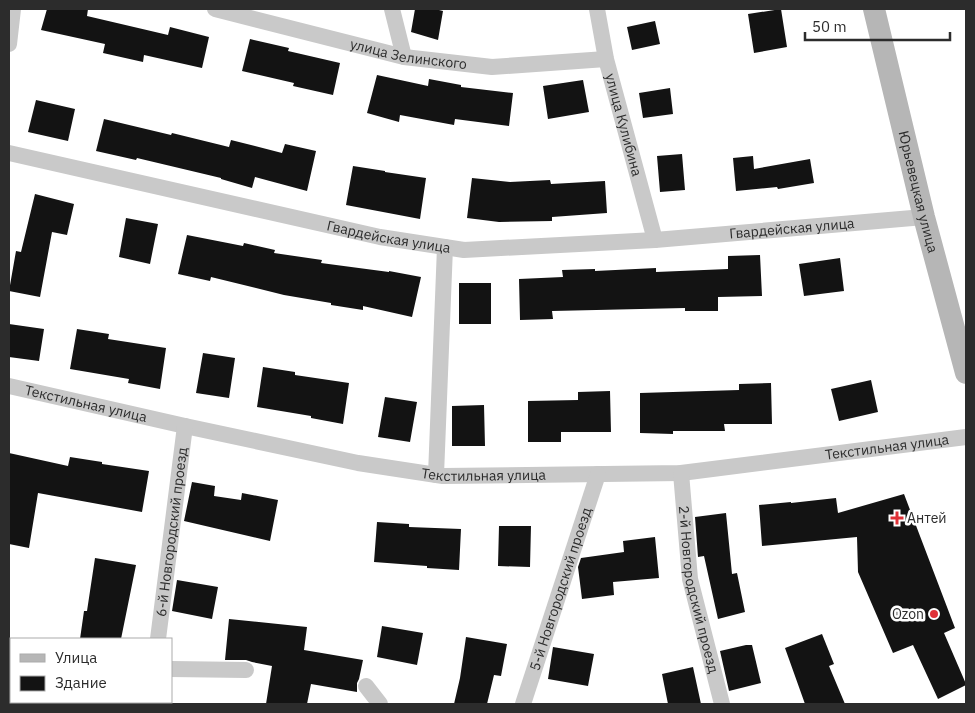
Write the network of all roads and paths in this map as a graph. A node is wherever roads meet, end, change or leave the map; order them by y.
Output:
1 (12, 9) edge
2 (215, 9) edge
3 (392, 9) edge
4 (597, 9) edge
5 (874, 9) edge
6 (9, 44) edge
7 (404, 56) junction
8 (606, 59) junction
9 (9, 153) edge
10 (924, 217) junction
11 (655, 240) junction
12 (445, 247) junction
13 (966, 373) edge
14 (9, 386) edge
15 (185, 426) junction
16 (966, 437) edge
17 (681, 473) junction
18 (598, 474) junction
19 (436, 475) junction
20 (158, 638) edge
21 (172, 669) edge
22 (246, 670) dead end
23 (366, 686) dead end
24 (380, 704) edge
25 (523, 704) edge
26 (722, 704) edge

1 - 6 street
2 - 7 street, улица Зелинского
3 - 7 street
4 - 8 street, улица Кулибина
5 - 10 main road, Юрьевецкая улица
7 - 8 street, улица Зелинского
8 - 11 street, улица Кулибина
9 - 12 street, Гвардейская улица
10 - 11 street, Гвардейская улица
10 - 13 main road, Юрьевецкая улица
11 - 12 street, Гвардейская улица
12 - 19 street
14 - 15 street, Текстильная улица
15 - 19 street, Текстильная улица
15 - 20 street, 6-й Новгородский проезд
16 - 17 street, Текстильная улица
17 - 18 street, Текстильная улица
17 - 26 street, 2-й Новгородский проезд
18 - 19 street, Текстильная улица
18 - 25 street, 5-й Новгородский проезд
21 - 22 street
23 - 24 street

